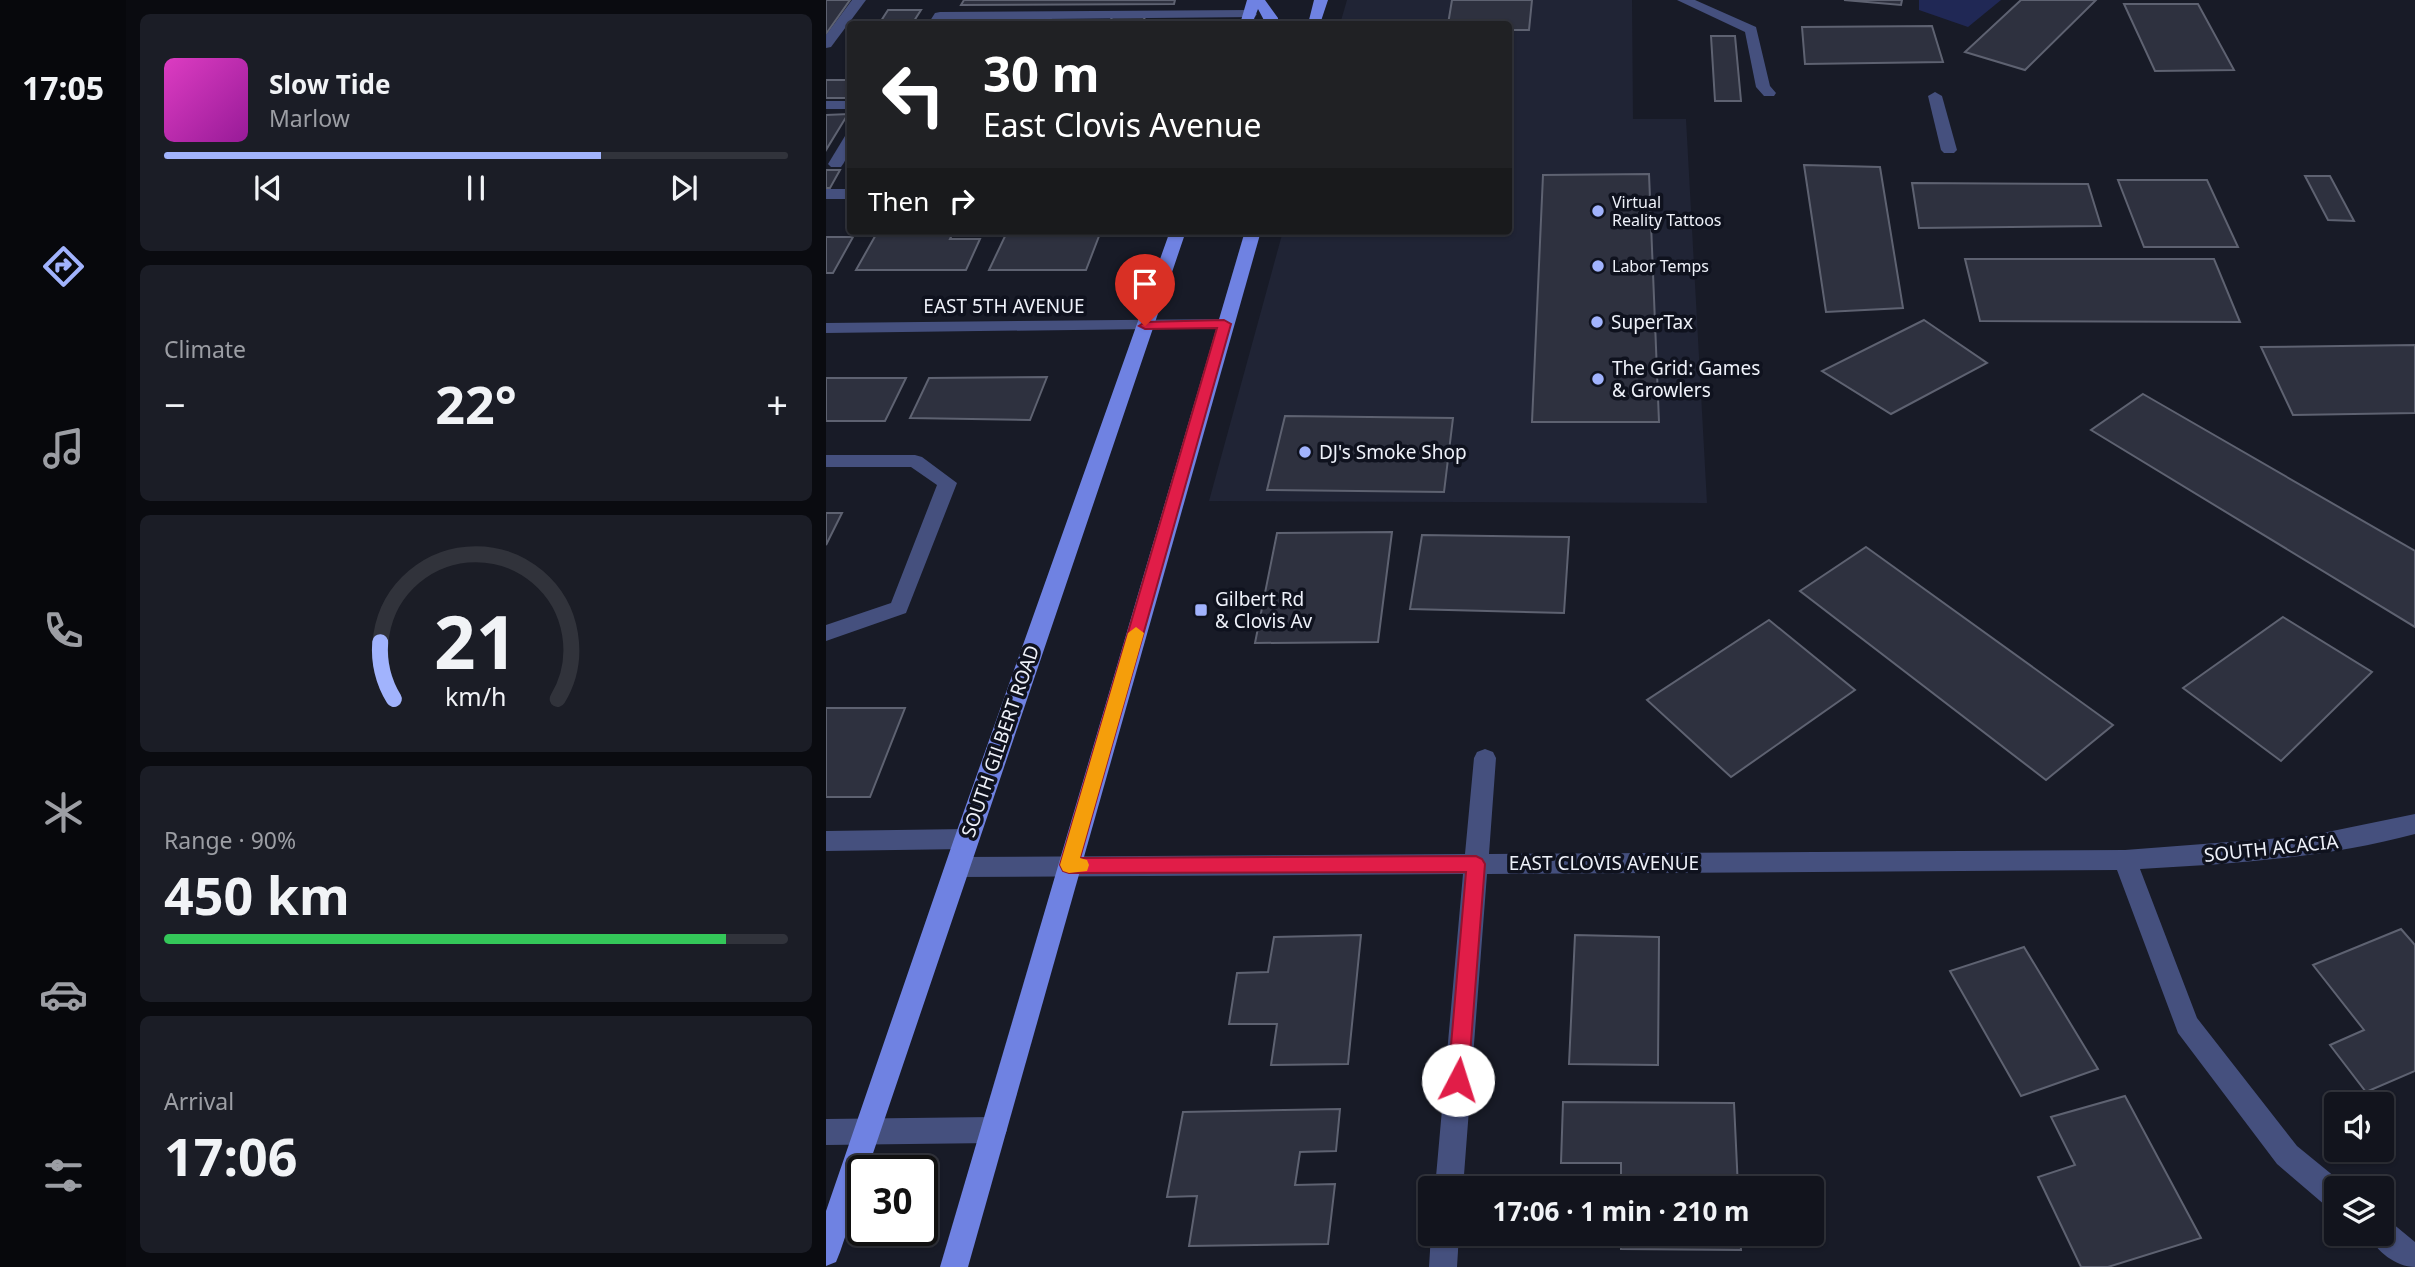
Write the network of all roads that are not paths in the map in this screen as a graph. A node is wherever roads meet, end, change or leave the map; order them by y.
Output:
1 (859, 0) edge
2 (1321, 0) edge
3 (1684, 0) edge
4 (1252, 10) edge
5 (1083, 19) edge
6 (1165, 19) edge
7 (1014, 20) edge
8 (937, 21) edge
9 (1272, 21) edge
10 (1315, 21) edge
11 (826, 44) edge
12 (1769, 93) dead end
13 (1935, 96) dead end
14 (826, 105) edge
15 (847, 105) edge
16 (847, 145) edge
17 (1949, 150) dead end
18 (837, 164) edge
19 (826, 194) edge
20 (847, 194) edge
21 (1177, 235) edge
22 (1250, 235) edge
23 (1224, 324) junction
24 (1145, 326) junction
25 (826, 328) edge
26 (826, 461) edge
27 (826, 633) edge
28 (1485, 758) dead end
29 (2415, 824) edge
30 (966, 839) junction
31 (826, 841) edge
32 (2125, 860) junction
33 (1476, 864) junction
34 (1069, 865) junction
35 (957, 867) junction
36 (992, 1130) junction
37 (826, 1132) edge
38 (867, 1132) junction
39 (1450, 1176) edge
40 (2324, 1186) edge
41 (2394, 1243) edge
42 (1445, 1246) edge
43 (826, 1252) edge
44 (2415, 1260) edge
45 (954, 1267) edge
46 (1443, 1267) edge

1 - 11 street
2 - 10 main road
3 - 12 street
4 - 6 street
4 - 9 main road
5 - 6 street
5 - 7 street
7 - 8 street
13 - 17 street
14 - 15 street
16 - 18 street
19 - 20 street
21 - 24 main road, SOUTH GILBERT ROAD
22 - 23 main road
23 - 24 street, EAST 5TH AVENUE
23 - 34 main road
24 - 25 street, EAST 5TH AVENUE
24 - 30 main road, SOUTH GILBERT ROAD
26 - 27 street
28 - 33 street
29 - 32 street, SOUTH ACACIA
30 - 31 street
30 - 35 main road, SOUTH GILBERT ROAD
32 - 33 street, EAST CLOVIS AVENUE
32 - 40 street
33 - 34 street, EAST CLOVIS AVENUE
33 - 39 street
34 - 35 street, EAST CLOVIS AVENUE
34 - 36 main road
35 - 38 main road, SOUTH GILBERT ROAD
36 - 38 street
36 - 45 main road
37 - 38 street
38 - 43 main road, SOUTH GILBERT ROAD
41 - 44 street
42 - 46 street

